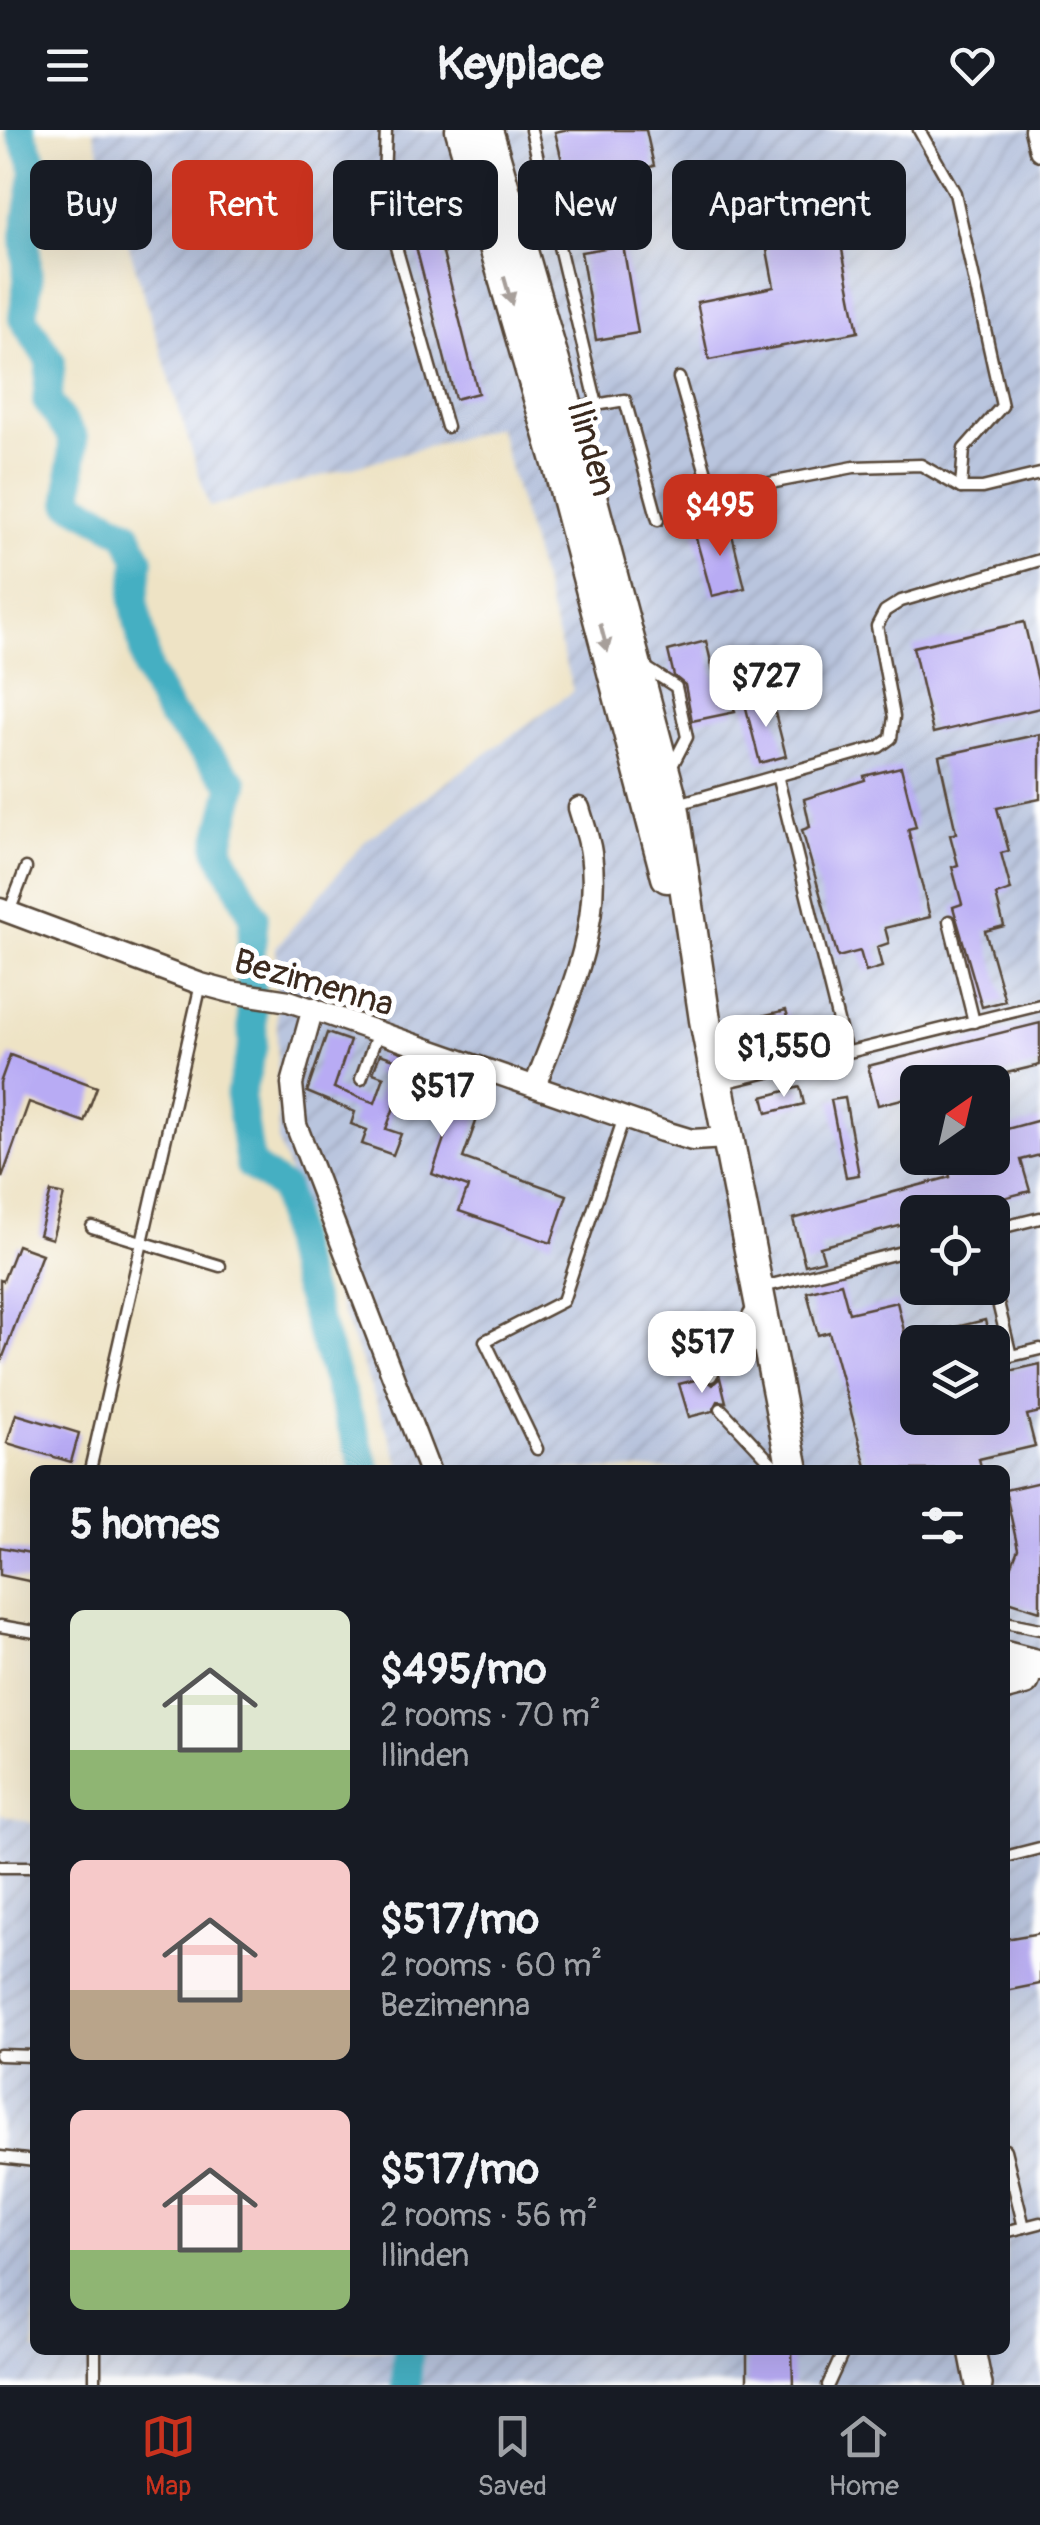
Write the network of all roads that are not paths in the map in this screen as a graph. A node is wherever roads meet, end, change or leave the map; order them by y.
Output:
1 (386, 130) edge
2 (531, 130) edge
3 (919, 130) edge
4 (1035, 130) edge
5 (485, 131) edge
6 (1040, 150) edge
7 (679, 378) dead end
8 (582, 407) junction
9 (447, 427) dead end
10 (1040, 474) edge
11 (962, 488) junction
12 (658, 520) dead end
13 (1040, 560) edge
14 (777, 775) junction
15 (670, 791) junction
16 (579, 808) dead end
17 (26, 868) dead end
18 (5, 910) edge
19 (949, 921) dead end
20 (202, 984) junction
21 (1040, 1005) edge
22 (312, 1008) junction
23 (705, 1020) junction
24 (974, 1022) junction
25 (378, 1032) junction
26 (846, 1054) junction
27 (361, 1079) dead end
28 (718, 1084) junction
29 (535, 1086) junction
30 (624, 1116) junction
31 (728, 1138) junction
32 (1040, 1218) edge
33 (1010, 1226) edge
34 (92, 1227) dead end
35 (141, 1243) junction
36 (900, 1253) edge
37 (220, 1266) dead end
38 (758, 1292) junction
39 (999, 1305) edge
40 (1040, 1349) edge
41 (712, 1376) dead end
42 (720, 1409) dead end
43 (782, 1414) junction
44 (537, 1449) dead end
45 (91, 1465) edge
46 (427, 1465) edge
47 (773, 1465) edge
48 (792, 1465) edge
49 (806, 1465) edge
50 (1010, 1623) edge
51 (0, 1626) edge
52 (1040, 1628) edge
53 (30, 1631) edge
54 (1040, 1848) edge
55 (1010, 1856) edge
56 (0, 1867) edge
57 (30, 1867) edge
58 (0, 2055) edge
59 (30, 2056) edge
60 (0, 2158) edge
61 (30, 2161) edge
62 (1010, 2170) edge
63 (1040, 2223) edge
64 (1024, 2227) junction
65 (1010, 2231) edge
66 (94, 2355) edge
67 (842, 2355) edge
68 (973, 2355) edge
69 (95, 2385) edge
70 (828, 2385) edge
71 (979, 2385) edge

1 - 9 lane
2 - 8 lane
3 - 11 lane
4 - 6 street
5 - 8 main road, Ilinden
5 -> 23 main road, Ilinden
7 - 11 lane
8 - 12 lane
8 - 15 main road, Ilinden
10 - 11 lane
13 - 14 lane
14 - 15 lane
14 - 26 lane
15 - 23 main road, Ilinden
16 - 29 street
17 - 18 lane
18 - 20 street, Bezimenna
19 - 24 lane
20 - 22 street, Bezimenna
20 - 35 lane
21 - 24 lane
22 - 25 street, Bezimenna
22 - 46 street
23 - 28 main road, Ilinden
24 - 26 lane
25 - 27 lane
25 - 29 street, Bezimenna
26 - 28 lane
28 - 31 main road, Ilinden
29 - 30 street, Bezimenna
30 - 31 street, Bezimenna
30 - 44 lane
31 - 38 main road, Ilinden
32 - 33 lane
34 - 35 lane
35 - 37 lane
35 - 45 lane
36 - 38 lane
38 - 41 lane
38 - 43 main road, Ilinden
39 - 40 lane
42 - 47 lane
43 - 48 main road, Ilinden
43 - 49 main road
50 - 52 lane
51 - 53 lane
54 - 55 lane
56 - 57 lane
58 - 59 lane
60 - 61 lane
62 - 64 lane
63 - 64 lane
64 - 65 lane
66 - 69 lane
67 - 70 lane
68 - 71 street

